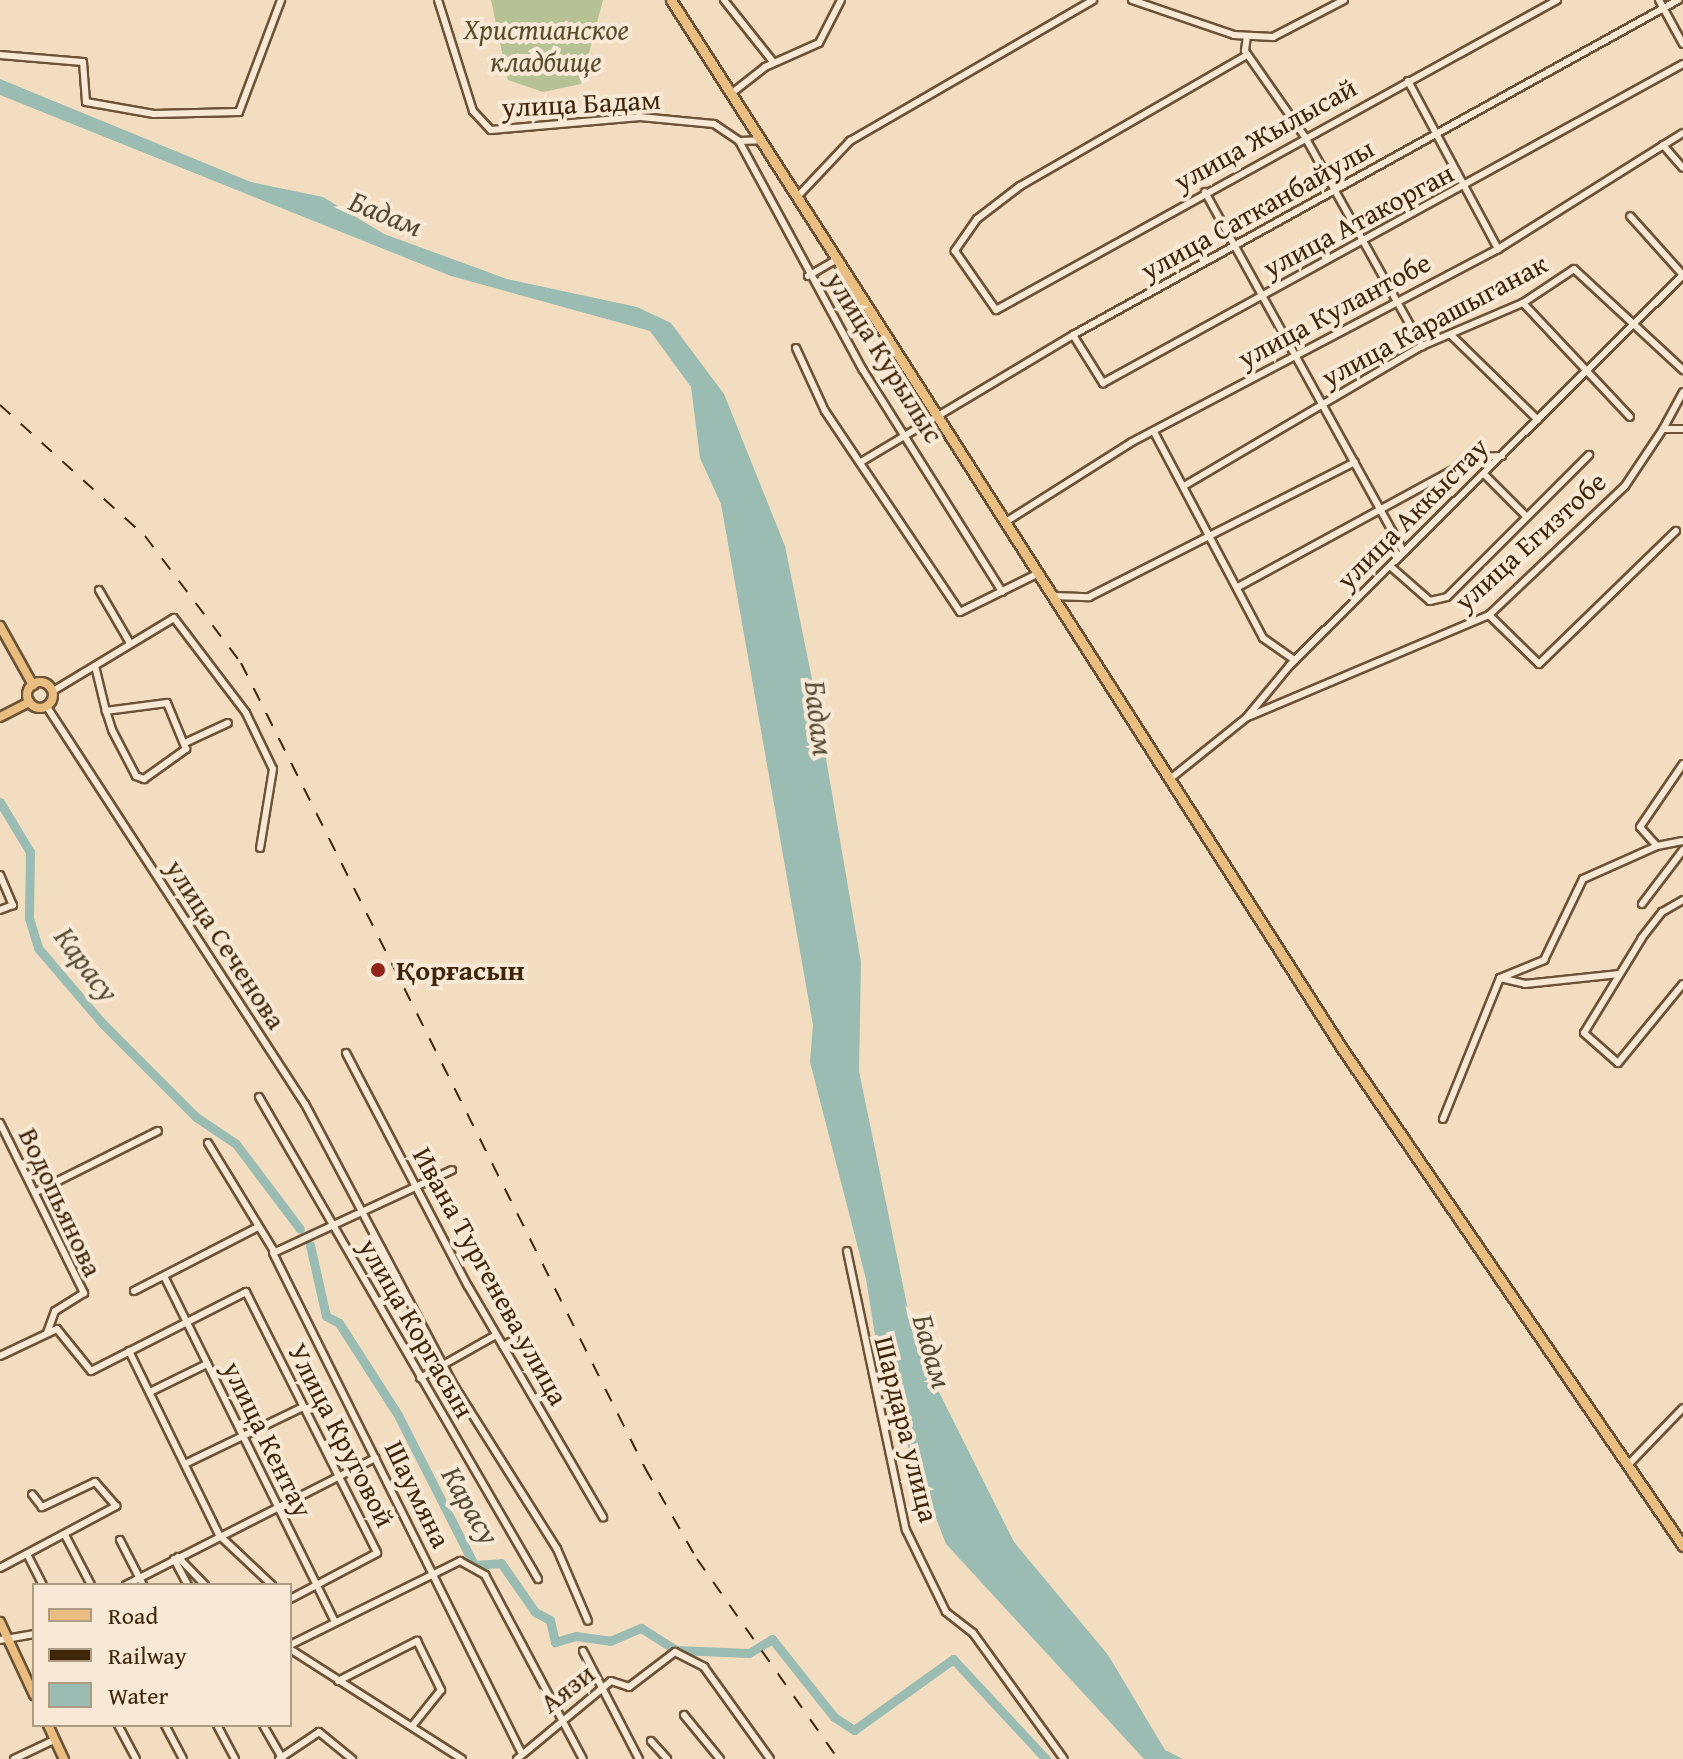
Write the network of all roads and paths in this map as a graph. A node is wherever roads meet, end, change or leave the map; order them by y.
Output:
1 (281, 0) edge
2 (438, 0) edge
3 (671, 0) edge
4 (724, 0) edge
5 (738, 0) edge
6 (841, 0) edge
7 (1093, 0) edge
8 (1132, 0) edge
9 (1344, 0) edge
10 (1659, 0) edge
11 (1678, 0) edge
12 (1552, 1) edge
13 (729, 7) junction
14 (1663, 8) junction
15 (1247, 36) junction
16 (1683, 44) edge
17 (0, 55) edge
18 (1247, 55) junction
19 (774, 63) junction
20 (1683, 64) edge
21 (1408, 81) junction
22 (732, 93) junction
23 (1683, 133) edge
24 (1305, 137) junction
25 (1433, 137) junction
26 (762, 140) junction
27 (739, 141) junction
28 (1663, 145) junction
29 (1683, 168) edge
30 (1464, 188) junction
31 (1336, 191) junction
32 (1205, 192) junction
33 (798, 196) junction
34 (1630, 216) dead end
35 (1364, 243) junction
36 (1233, 247) junction
37 (1498, 249) junction
38 (838, 259) junction
39 (1683, 275) edge
40 (808, 276) junction
41 (1262, 296) junction
42 (1399, 302) junction
43 (1523, 303) junction
44 (1635, 322) junction
45 (1073, 335) junction
46 (1452, 336) junction
47 (1422, 346) junction
48 (796, 348) dead end
49 (1293, 354) junction
50 (1683, 370) edge
51 (1588, 372) junction
52 (1683, 392) edge
53 (1322, 405) junction
54 (1630, 417) dead end
55 (939, 418) junction
56 (1538, 420) junction
57 (1663, 429) junction
58 (1683, 429) edge
59 (908, 432) junction
60 (1154, 432) junction
61 (1589, 455) dead end
62 (1502, 456) junction
63 (861, 462) junction
64 (1355, 462) junction
65 (1484, 474) junction
66 (1184, 486) junction
67 (1379, 510) junction
68 (1525, 515) junction
69 (1004, 523) junction
70 (1676, 531) dead end
71 (1211, 536) junction
72 (1404, 552) junction
73 (1390, 566) junction
74 (1039, 573) junction
75 (1238, 587) junction
76 (99, 590) dead end
77 (1002, 592) junction
78 (1053, 596) junction
79 (1489, 615) junction
80 (0, 626) edge
81 (130, 643) junction
82 (1295, 660) junction
83 (95, 666) junction
84 (33, 685) junction
85 (53, 691) junction
86 (29, 702) junction
87 (47, 707) junction
88 (106, 711) junction
89 (0, 717) edge
90 (1247, 717) junction
91 (228, 723) dead end
92 (187, 742) junction
93 (1683, 764) edge
94 (1170, 779) junction
95 (1683, 841) edge
96 (1657, 846) junction
97 (260, 848) dead end
98 (1683, 850) edge
99 (0, 875) edge
100 (1683, 900) edge
101 (1642, 904) dead end
102 (0, 910) edge
103 (1619, 974) junction
104 (1500, 978) junction
105 (1683, 984) edge
106 (346, 1053) dead end
107 (259, 1097) dead end
108 (1443, 1119) dead end
109 (0, 1123) edge
110 (158, 1131) dead end
111 (208, 1143) dead end
112 (452, 1170) dead end
113 (415, 1186) junction
114 (38, 1191) junction
115 (361, 1210) junction
116 (332, 1223) junction
117 (258, 1227) junction
118 (847, 1251) dead end
119 (274, 1254) junction
120 (164, 1276) junction
121 (134, 1291) dead end
122 (185, 1320) junction
123 (47, 1333) junction
124 (496, 1335) junction
125 (515, 1339) dead end
126 (503, 1346) junction
127 (129, 1351) junction
128 (0, 1356) edge
129 (207, 1364) junction
130 (444, 1367) junction
131 (420, 1378) junction
132 (150, 1392) junction
133 (303, 1407) junction
134 (1683, 1408) edge
135 (243, 1437) junction
136 (375, 1458) junction
137 (185, 1464) junction
138 (1628, 1465) junction
139 (338, 1475) junction
140 (32, 1494) dead end
141 (276, 1506) junction
142 (603, 1517) dead end
143 (65, 1535) junction
144 (219, 1535) junction
145 (120, 1540) dead end
146 (1683, 1546) edge
147 (27, 1554) junction
148 (176, 1558) junction
149 (0, 1568) edge
150 (432, 1571) junction
151 (538, 1579) dead end
152 (141, 1582) edge
153 (42, 1583) edge
154 (90, 1583) edge
155 (187, 1583) edge
156 (203, 1583) edge
157 (270, 1583) edge
158 (316, 1586) junction
159 (292, 1598) edge
160 (588, 1621) dead end
161 (0, 1622) edge
162 (335, 1622) junction
163 (32, 1634) edge
164 (5, 1640) edge
165 (292, 1646) edge
166 (292, 1648) edge
167 (583, 1651) dead end
168 (338, 1681) junction
169 (600, 1688) junction
170 (32, 1691) edge
171 (684, 1715) dead end
172 (558, 1724) junction
173 (413, 1725) junction
174 (49, 1727) edge
175 (119, 1727) edge
176 (166, 1727) edge
177 (218, 1727) edge
178 (264, 1727) edge
179 (54, 1740) junction
180 (651, 1741) dead end
181 (519, 1756) edge
182 (281, 1758) edge
183 (14, 1759) edge
184 (64, 1759) edge
185 (136, 1759) edge
186 (183, 1759) edge
187 (235, 1759) edge
188 (352, 1759) edge
189 (462, 1759) edge
190 (583, 1759) edge
191 (639, 1759) edge
192 (667, 1759) edge
193 (720, 1759) edge
194 (770, 1759) edge
195 (1064, 1759) edge

1 - 17 street
2 - 27 street, улица Бадам
3 - 22 highway
4 - 13 street
5 - 13 street
6 - 19 street
7 - 33 street
8 - 15 street
9 - 15 street
10 - 14 street
11 - 14 street, улица Сатканбайулы
12 - 21 street, улица Жылысай
13 - 19 street
14 - 16 street
14 - 25 street, улица Сатканбайулы
15 - 18 street
18 - 24 street
18 - 32 street, улица Жылысай
19 - 22 street
20 - 30 street, улица Атакорган
21 - 24 street, улица Жылысай
21 - 25 street
22 - 26 highway
23 - 28 street, улица Кулантобе
24 - 31 street
24 - 32 street, улица Жылысай
25 - 30 street
25 - 31 street, улица Сатканбайулы
26 - 27 street, улица Бадам
26 - 33 highway
27 - 40 street, улица Курылыс
28 - 29 street
28 - 37 street, улица Кулантобе
30 - 35 street, улица Атакорган
30 - 37 street
31 - 35 street
31 - 36 street, улица Сатканбайулы
32 - 36 street
33 - 38 highway
34 - 39 street
35 - 41 street, улица Атакорган
35 - 42 street
36 - 41 street
36 - 45 street, улица Сатканбайулы
37 - 42 street, улица Кулантобе
38 - 40 street
38 - 55 highway
39 - 44 street, улица Аккыстау
40 - 59 street, улица Курылыс
41 - 45 street, улица Атакорган
41 - 49 street
42 - 47 street
42 - 49 street, улица Кулантобе
43 - 44 street, улица Карашыганак
43 - 46 street, улица Карашыганак
43 - 51 street
44 - 50 street, улица Карашыганак
44 - 51 street, улица Аккыстау
45 - 55 street, улица Сатканбайулы
46 - 47 street, улица Карашыганак
46 - 56 street
47 - 53 street, улица Карашыганак
48 - 63 street
49 - 53 street
49 - 60 street, улица Кулантобе
51 - 54 street
51 - 56 street, улица Аккыстау
52 - 57 street, улица Егизтобе
53 - 64 street
53 - 66 street, улица Карашыганак
55 - 59 street, улица Сатканбайулы
55 - 69 highway
56 - 62 street, улица Аккыстау
57 - 58 street
57 - 79 street, улица Егизтобе
59 - 63 street, улица Сатканбайулы
59 - 77 street, улица Курылыс
60 - 66 street
60 - 69 street, улица Кулантобе
61 - 68 street
62 - 65 street, улица Аккыстау
62 - 67 street
63 - 77 street
64 - 67 street
64 - 71 street
65 - 68 street
65 - 72 street, улица Аккыстау
66 - 71 street
67 - 72 street
67 - 75 street
68 - 73 street
69 - 74 highway
70 - 79 street
71 - 75 street
71 - 78 street
72 - 73 street, улица Аккыстау
73 - 82 street, улица Аккыстау
74 - 77 street
74 - 78 highway
75 - 82 street
76 - 81 street
78 - 94 highway
79 - 90 street, улица Егизтобе
80 - 84 main road
81 - 83 street
81 - 97 street
82 - 90 street, улица Аккыстау
83 - 85 street
83 - 88 street
84 - 85 main road
84 - 86 main road
85 - 87 main road
86 - 87 main road
86 - 89 main road
87 - 115 street, улица Сеченова
88 - 92 street
88 - 92 street
90 - 94 street, улица Аккыстау
91 - 92 street
93 - 96 street
94 - 138 highway
95 - 96 street
96 - 104 street
98 - 101 street
99 - 102 street
100 - 103 street
103 - 104 street
103 - 105 street
104 - 108 street
106 - 113 street, Ивана Тургенева улица
107 - 116 street, улица Коргасын
109 - 114 street, Водопьянова
110 - 114 street
111 - 117 street, Шаумяна
112 - 113 street
113 - 115 street
113 - 124 street, Ивана Тургенева улица
114 - 123 street, Водопьянова
115 - 116 street
115 - 130 street, улица Сеченова
116 - 119 street
116 - 131 street, улица Коргасын
117 - 119 street, Шаумяна
117 - 120 street
118 - 195 street, Шардара улица
119 - 136 street, Шаумяна
120 - 121 street
120 - 122 street, улица Кентау
122 - 127 street
122 - 129 street, улица Кентау
122 - 133 street, Улица Круговой
123 - 127 street
123 - 128 street
124 - 126 street, Ивана Тургенева улица
124 - 130 street
125 - 126 street
126 - 142 street, Ивана Тургенева улица
127 - 132 street
129 - 132 street
129 - 135 street, улица Кентау
130 - 131 street
130 - 160 street, улица Сеченова
131 - 151 street, улица Коргасын
132 - 137 street
133 - 135 street
133 - 139 street, Улица Круговой
134 - 138 street
135 - 137 street
135 - 141 street, улица Кентау
136 - 139 street
136 - 150 street, Шаумяна
137 - 144 street
138 - 146 highway
139 - 141 street
139 - 158 street, Улица Круговой
140 - 143 street
141 - 144 street
141 - 158 street, улица Кентау
143 - 147 street
143 - 154 street
144 - 148 street
144 - 157 street
145 - 152 street
147 - 149 street
147 - 153 street
148 - 152 street
148 - 155 street
148 - 156 street
150 - 162 street
150 - 172 street
150 - 181 street, Шаумяна
158 - 159 street, Улица Круговой
158 - 162 street, улица Кентау
161 - 164 main road
162 - 165 street
163 - 164 street
164 - 170 main road
166 - 168 street
167 - 169 street
168 - 173 street
168 - 173 street
169 - 172 street, Аязи
169 - 191 street
169 - 194 street, Аязи
171 - 193 street
172 - 181 street, Аязи
172 - 190 street
173 - 189 street
174 - 179 main road
175 - 185 street
176 - 186 street
177 - 187 street
178 - 182 street
179 - 183 street
179 - 184 main road
180 - 192 street
182 - 188 street

